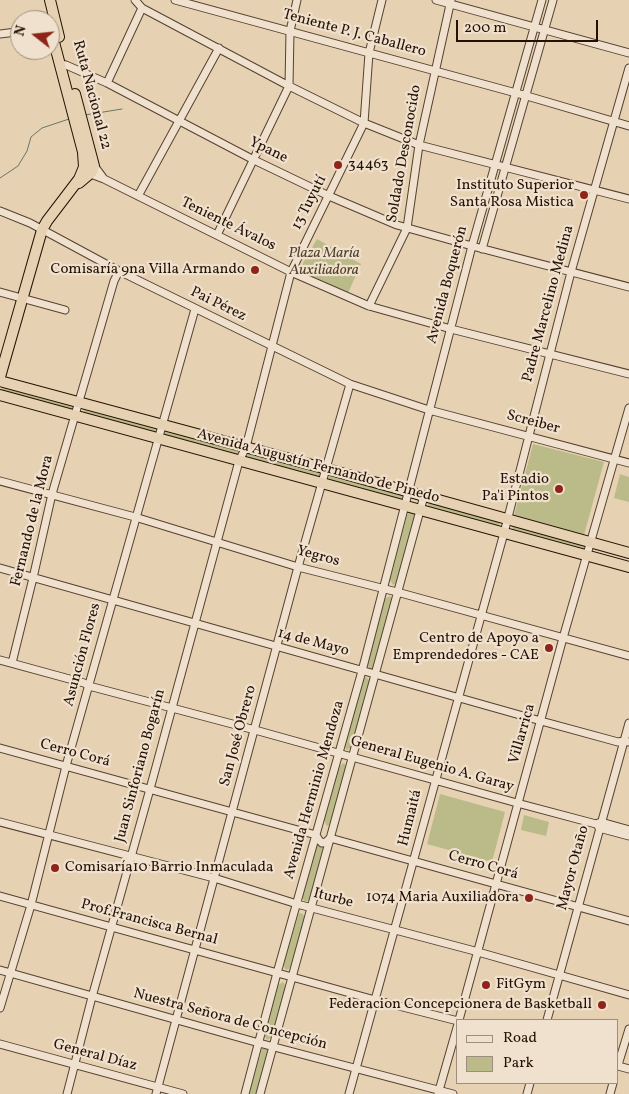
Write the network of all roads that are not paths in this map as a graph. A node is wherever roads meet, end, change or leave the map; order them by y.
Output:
1 (50, 0) edge
2 (135, 0) edge
3 (175, 0) edge
4 (297, 0) edge
5 (382, 0) edge
6 (436, 0) edge
7 (542, 0) edge
8 (553, 0) edge
9 (451, 2) edge
10 (204, 4) edge
11 (142, 8) junction
12 (534, 27) junction
13 (545, 30) junction
14 (290, 31) junction
15 (219, 48) junction
16 (369, 53) junction
17 (629, 53) edge
18 (60, 56) edge
19 (63, 65) junction
20 (629, 68) edge
21 (434, 70) junction
22 (107, 83) junction
23 (289, 86) junction
24 (516, 93) junction
25 (526, 96) junction
26 (180, 120) junction
27 (614, 122) junction
28 (364, 123) junction
29 (629, 126) edge
30 (419, 145) junction
31 (252, 159) junction
32 (495, 164) junction
33 (505, 166) junction
34 (90, 169) junction
35 (595, 190) junction
36 (138, 196) junction
37 (329, 196) junction
38 (629, 199) edge
39 (0, 211) edge
40 (407, 228) junction
41 (42, 230) junction
42 (218, 235) junction
43 (472, 246) junction
44 (482, 249) junction
45 (119, 271) junction
46 (291, 272) junction
47 (571, 272) junction
48 (629, 286) edge
49 (0, 292) edge
50 (23, 298) junction
51 (369, 306) junction
52 (195, 309) junction
53 (65, 310) dead end
54 (451, 329) junction
55 (271, 346) junction
56 (549, 354) junction
57 (629, 374) edge
58 (0, 377) edge
59 (0, 381) edge
60 (350, 384) junction
61 (0, 395) edge
62 (79, 402) junction
63 (629, 408) edge
64 (429, 410) junction
65 (75, 415) junction
66 (162, 424) junction
67 (528, 436) junction
68 (158, 438) junction
69 (246, 447) junction
70 (615, 459) junction
71 (239, 461) junction
72 (629, 463) edge
73 (326, 469) junction
74 (0, 481) edge
75 (323, 483) junction
76 (410, 492) junction
77 (52, 494) junction
78 (424, 496) junction
79 (406, 506) junction
80 (420, 510) junction
81 (135, 517) junction
82 (507, 520) junction
83 (504, 533) junction
84 (217, 543) junction
85 (590, 543) junction
86 (629, 553) edge
87 (587, 555) junction
88 (298, 567) junction
89 (629, 567) edge
90 (0, 568) edge
91 (33, 578) junction
92 (384, 589) junction
93 (397, 592) junction
94 (112, 601) junction
95 (480, 615) junction
96 (194, 623) junction
97 (563, 638) junction
98 (277, 648) junction
99 (629, 656) edge
100 (0, 660) edge
101 (12, 663) junction
102 (362, 671) junction
103 (375, 675) junction
104 (89, 686) junction
105 (458, 698) junction
106 (171, 709) junction
107 (541, 721) junction
108 (629, 723) edge
109 (255, 730) junction
110 (625, 744) edge
111 (0, 748) edge
112 (339, 754) junction
113 (353, 757) junction
114 (66, 766) junction
115 (434, 781) junction
116 (150, 790) junction
117 (517, 803) junction
118 (233, 812) junction
119 (0, 822) edge
120 (599, 825) junction
121 (629, 830) edge
122 (49, 835) junction
123 (316, 835) junction
124 (629, 836) edge
125 (330, 838) junction
126 (131, 857) junction
127 (414, 861) junction
128 (214, 878) junction
129 (496, 884) junction
130 (0, 896) edge
131 (297, 904) junction
132 (31, 905) junction
133 (311, 907) junction
134 (577, 907) junction
135 (629, 921) edge
136 (112, 927) junction
137 (394, 930) junction
138 (195, 950) junction
139 (478, 952) junction
140 (0, 970) edge
141 (277, 972) junction
142 (11, 973) junction
143 (291, 976) junction
144 (559, 976) junction
145 (629, 995) edge
146 (92, 997) junction
147 (375, 1000) junction
148 (0, 1008) edge
149 (176, 1019) junction
150 (459, 1019) edge
151 (547, 1019) edge
152 (456, 1021) edge
153 (456, 1029) edge
154 (629, 1029) edge
155 (259, 1043) junction
156 (0, 1044) edge
157 (273, 1046) junction
158 (619, 1063) edge
159 (75, 1066) junction
160 (356, 1068) junction
161 (157, 1091) edge
162 (439, 1092) edge
163 (67, 1094) edge
164 (183, 1094) edge
165 (245, 1094) edge
166 (260, 1094) edge
167 (349, 1094) edge
168 (453, 1094) edge

1 - 19 highway, Ruta Nacional 22
2 - 11 street
3 - 10 street, Teniente P. J. Caballero
4 - 14 street
5 - 16 street, 13 Tuyutí
6 - 9 street
7 - 12 street, Avenida Boquerón
8 - 13 street, Avenida Boquerón
9 - 12 street
9 - 21 street, Soldado Desconocido
10 - 14 street, Teniente P. J. Caballero
11 - 15 street
11 - 22 street
12 - 13 street
12 - 24 street, Avenida Boquerón
13 - 17 street
13 - 25 street, Avenida Boquerón
14 - 16 street, Teniente P. J. Caballero
14 - 23 street
15 - 23 street
15 - 26 street
16 - 21 street, Teniente P. J. Caballero
16 - 28 street, 13 Tuyutí
18 - 19 highway, Ruta Nacional 22
19 - 22 street, Ypane
19 - 34 highway, Ruta Nacional 22
20 - 27 street, Padre Marcelino Medina
21 - 24 street, Teniente P. J. Caballero
21 - 30 street, Soldado Desconocido
22 - 26 street, Ypane
23 - 28 street
23 - 31 street
24 - 25 street, Teniente P. J. Caballero
24 - 32 street, Avenida Boquerón
25 - 27 street, Teniente P. J. Caballero
25 - 33 street, Avenida Boquerón
26 - 31 street, Ypane
26 - 36 street
27 - 29 street, Teniente P. J. Caballero
27 - 35 street, Padre Marcelino Medina
28 - 30 street
28 - 37 street, 13 Tuyutí
30 - 32 street
30 - 40 street, Soldado Desconocido
31 - 37 street, Ypane
31 - 42 street
32 - 33 street
32 - 43 street, Avenida Boquerón
33 - 35 street
33 - 44 street, Avenida Boquerón
34 - 36 street, Teniente Ávalos
34 - 41 highway
35 - 38 street
35 - 47 street, Padre Marcelino Medina
36 - 42 street, Teniente Ávalos
37 - 40 street, Ypane
37 - 46 street, 13 Tuyutí
39 - 41 street, Pai Pérez
40 - 43 street, Ypane
40 - 51 street, Soldado Desconocido
41 - 45 street, Pai Pérez
41 - 50 highway
42 - 46 street, Teniente Ávalos
43 - 44 street, Ypane
43 - 54 street, Avenida Boquerón
44 - 47 street, Ypane
45 - 52 street, Pai Pérez
45 - 62 street, Fernando de la Mora
46 - 51 street, Teniente Ávalos
46 - 55 street, 13 Tuyutí
47 - 48 street, Ypane
47 - 56 street, Padre Marcelino Medina
49 - 50 street
50 - 53 street
50 - 58 highway
51 - 54 street, Teniente Ávalos
52 - 55 street, Pai Pérez
52 - 66 street, Asunción Flores
54 - 56 street, Teniente Ávalos
54 - 64 street, Avenida Boquerón
55 - 60 street, Pai Pérez
55 - 69 street, 13 Tuyutí
56 - 57 street, Teniente Ávalos
56 - 67 street, Padre Marcelino Medina
59 - 62 highway, Avenida Augustín Fernando de Pinedo
60 - 64 street, Pai Pérez
60 - 73 street, San José Obrero
61 - 65 highway, Avenida Augustín Fernando de Pinedo
62 - 65 street, Fernando de la Mora
62 - 66 highway, Avenida Augustín Fernando de Pinedo
63 - 70 street, Villarrica
64 - 67 street, Screiber
64 - 76 street, Avenida Boquerón
65 - 68 highway, Avenida Augustín Fernando de Pinedo
65 - 77 street, Fernando de la Mora
66 - 68 street, Asunción Flores
66 - 69 highway, Avenida Augustín Fernando de Pinedo
67 - 70 street, Screiber
67 - 82 street, Padre Marcelino Medina
68 - 71 highway, Avenida Augustín Fernando de Pinedo
68 - 81 street, Asunción Flores
69 - 71 street, Juan Sinforiano Bogarín
69 - 73 highway, Avenida Augustín Fernando de Pinedo
70 - 72 street, Screiber
70 - 85 street, Villarrica
71 - 75 highway, Avenida Augustín Fernando de Pinedo
71 - 84 street, Juan Sinforiano Bogarín
73 - 75 street, San José Obrero
73 - 76 highway, Avenida Augustín Fernando de Pinedo
74 - 77 street, Yegros
75 - 79 highway, Avenida Augustín Fernando de Pinedo
75 - 88 street, San José Obrero
76 - 78 highway, Avenida Augustín Fernando de Pinedo
76 - 79 street, Avenida Herminio Mendoza
77 - 81 street, Yegros
77 - 91 street, Fernando de la Mora
78 - 80 street, Avenida Herminio Mendoza
78 - 82 highway, Avenida Augustín Fernando de Pinedo
79 - 80 highway, Avenida Augustín Fernando de Pinedo
79 - 92 street, Avenida Herminio Mendoza
80 - 83 highway, Avenida Augustín Fernando de Pinedo
80 - 93 street, Avenida Herminio Mendoza
81 - 84 street, Yegros
81 - 94 street, Asunción Flores
82 - 83 street, Humaitá
82 - 85 highway, Avenida Augustín Fernando de Pinedo
83 - 87 highway, Avenida Augustín Fernando de Pinedo
83 - 95 street, Humaitá
84 - 88 street, Yegros
84 - 96 street, Juan Sinforiano Bogarín
85 - 86 highway, Avenida Augustín Fernando de Pinedo
85 - 87 street, Villarrica
87 - 89 highway, Avenida Augustín Fernando de Pinedo
87 - 97 street, Villarrica
88 - 92 street, Yegros
88 - 98 street, San José Obrero
90 - 91 street, 14 de Mayo
91 - 94 street, 14 de Mayo
91 - 101 street, Fernando de la Mora
92 - 93 street, Yegros
92 - 102 street, Avenida Herminio Mendoza
93 - 95 street, Yegros
93 - 103 street, Avenida Herminio Mendoza
94 - 96 street, 14 de Mayo
94 - 104 street, Asunción Flores
95 - 97 street, Yegros
95 - 105 street, Humaitá
96 - 98 street, 14 de Mayo
96 - 106 street, Juan Sinforiano Bogarín
97 - 99 street, Yegros
97 - 107 street, Villarrica
98 - 102 street, 14 de Mayo
98 - 109 street, San José Obrero
100 - 101 street, General Eugenio A. Garay
101 - 104 street, General Eugenio A. Garay
102 - 103 street, 14 de Mayo
102 - 112 street, Avenida Herminio Mendoza
103 - 105 street, 14 de Mayo
103 - 113 street, Avenida Herminio Mendoza
104 - 106 street, General Eugenio A. Garay
104 - 114 street, Asunción Flores
105 - 107 street, 14 de Mayo
105 - 115 street, Humaitá
106 - 109 street, General Eugenio A. Garay
106 - 116 street, Juan Sinforiano Bogarín
107 - 110 street, 14 de Mayo
107 - 117 street, Villarrica
108 - 110 street, Mayor Otaño
109 - 112 street, General Eugenio A. Garay
109 - 118 street, San José Obrero
110 - 120 street, Mayor Otaño
111 - 114 street, Cerro Corá
112 - 113 street, General Eugenio A. Garay
112 - 123 street, Avenida Herminio Mendoza
113 - 115 street, General Eugenio A. Garay
113 - 125 street, Avenida Herminio Mendoza
114 - 116 street, Cerro Corá
114 - 122 street, Asunción Flores
115 - 117 street, General Eugenio A. Garay
115 - 127 street, Humaitá
116 - 118 street, Cerro Corá
116 - 126 street, Juan Sinforiano Bogarín
117 - 120 street, General Eugenio A. Garay
117 - 129 street, Villarrica
118 - 123 street, Cerro Corá
118 - 128 street, San José Obrero
119 - 122 street, Iturbe
120 - 121 street, General Eugenio A. Garay
120 - 124 street, General Eugenio A. Garay
120 - 134 street, Mayor Otaño
122 - 126 street, Iturbe
122 - 132 street, Asunción Flores
123 - 125 street, Cerro Corá
123 - 131 street, Avenida Herminio Mendoza
125 - 127 street, Cerro Corá
125 - 133 street, Avenida Herminio Mendoza
126 - 128 street, Iturbe
126 - 136 street, Juan Sinforiano Bogarín
127 - 129 street, Cerro Corá
127 - 137 street, Humaitá
128 - 131 street, Iturbe
128 - 138 street, San José Obrero
129 - 134 street, Cerro Corá
129 - 139 street, Villarrica
130 - 132 street, Prof.Francisca Bernal
131 - 133 street, Iturbe
131 - 141 street, Avenida Herminio Mendoza
132 - 136 street, Prof.Francisca Bernal
132 - 142 street, Asunción Flores
133 - 137 street, Iturbe
133 - 143 street, Avenida Herminio Mendoza
134 - 135 street, Cerro Corá
134 - 144 street, Mayor Otaño
136 - 138 street, Prof.Francisca Bernal
136 - 146 street, Juan Sinforiano Bogarín
137 - 139 street, Iturbe
137 - 147 street, Humaitá
138 - 141 street, Prof.Francisca Bernal
138 - 149 street, San José Obrero
139 - 144 street, Iturbe
139 - 150 street, Villarrica
140 - 142 street, Nuestra Señora de Concepción
141 - 143 street, Prof.Francisca Bernal
141 - 155 street, Avenida Herminio Mendoza
142 - 146 street, Nuestra Señora de Concepción
142 - 148 street, Asunción Flores
143 - 147 street, Prof.Francisca Bernal
143 - 157 street, Avenida Herminio Mendoza
144 - 145 street, Iturbe
144 - 151 street, Mayor Otaño
146 - 149 street, Nuestra Señora de Concepción
146 - 159 street, Juan Sinforiano Bogarín
147 - 152 street, Prof.Francisca Bernal
147 - 160 street, Humaitá
149 - 155 street, Nuestra Señora de Concepción
149 - 161 street, San José Obrero
153 - 162 street, Villarrica
154 - 158 street
155 - 157 street, Nuestra Señora de Concepción
155 - 165 street, Avenida Herminio Mendoza
156 - 159 street, General Díaz
157 - 160 street, Nuestra Señora de Concepción
157 - 166 street, Avenida Herminio Mendoza
159 - 161 street, General Díaz
159 - 163 street, Juan Sinforiano Bogarín
160 - 162 street, Nuestra Señora de Concepción
160 - 167 street, Humaitá
161 - 164 street, General Díaz
162 - 168 street, Nuestra Señora de Concepción

